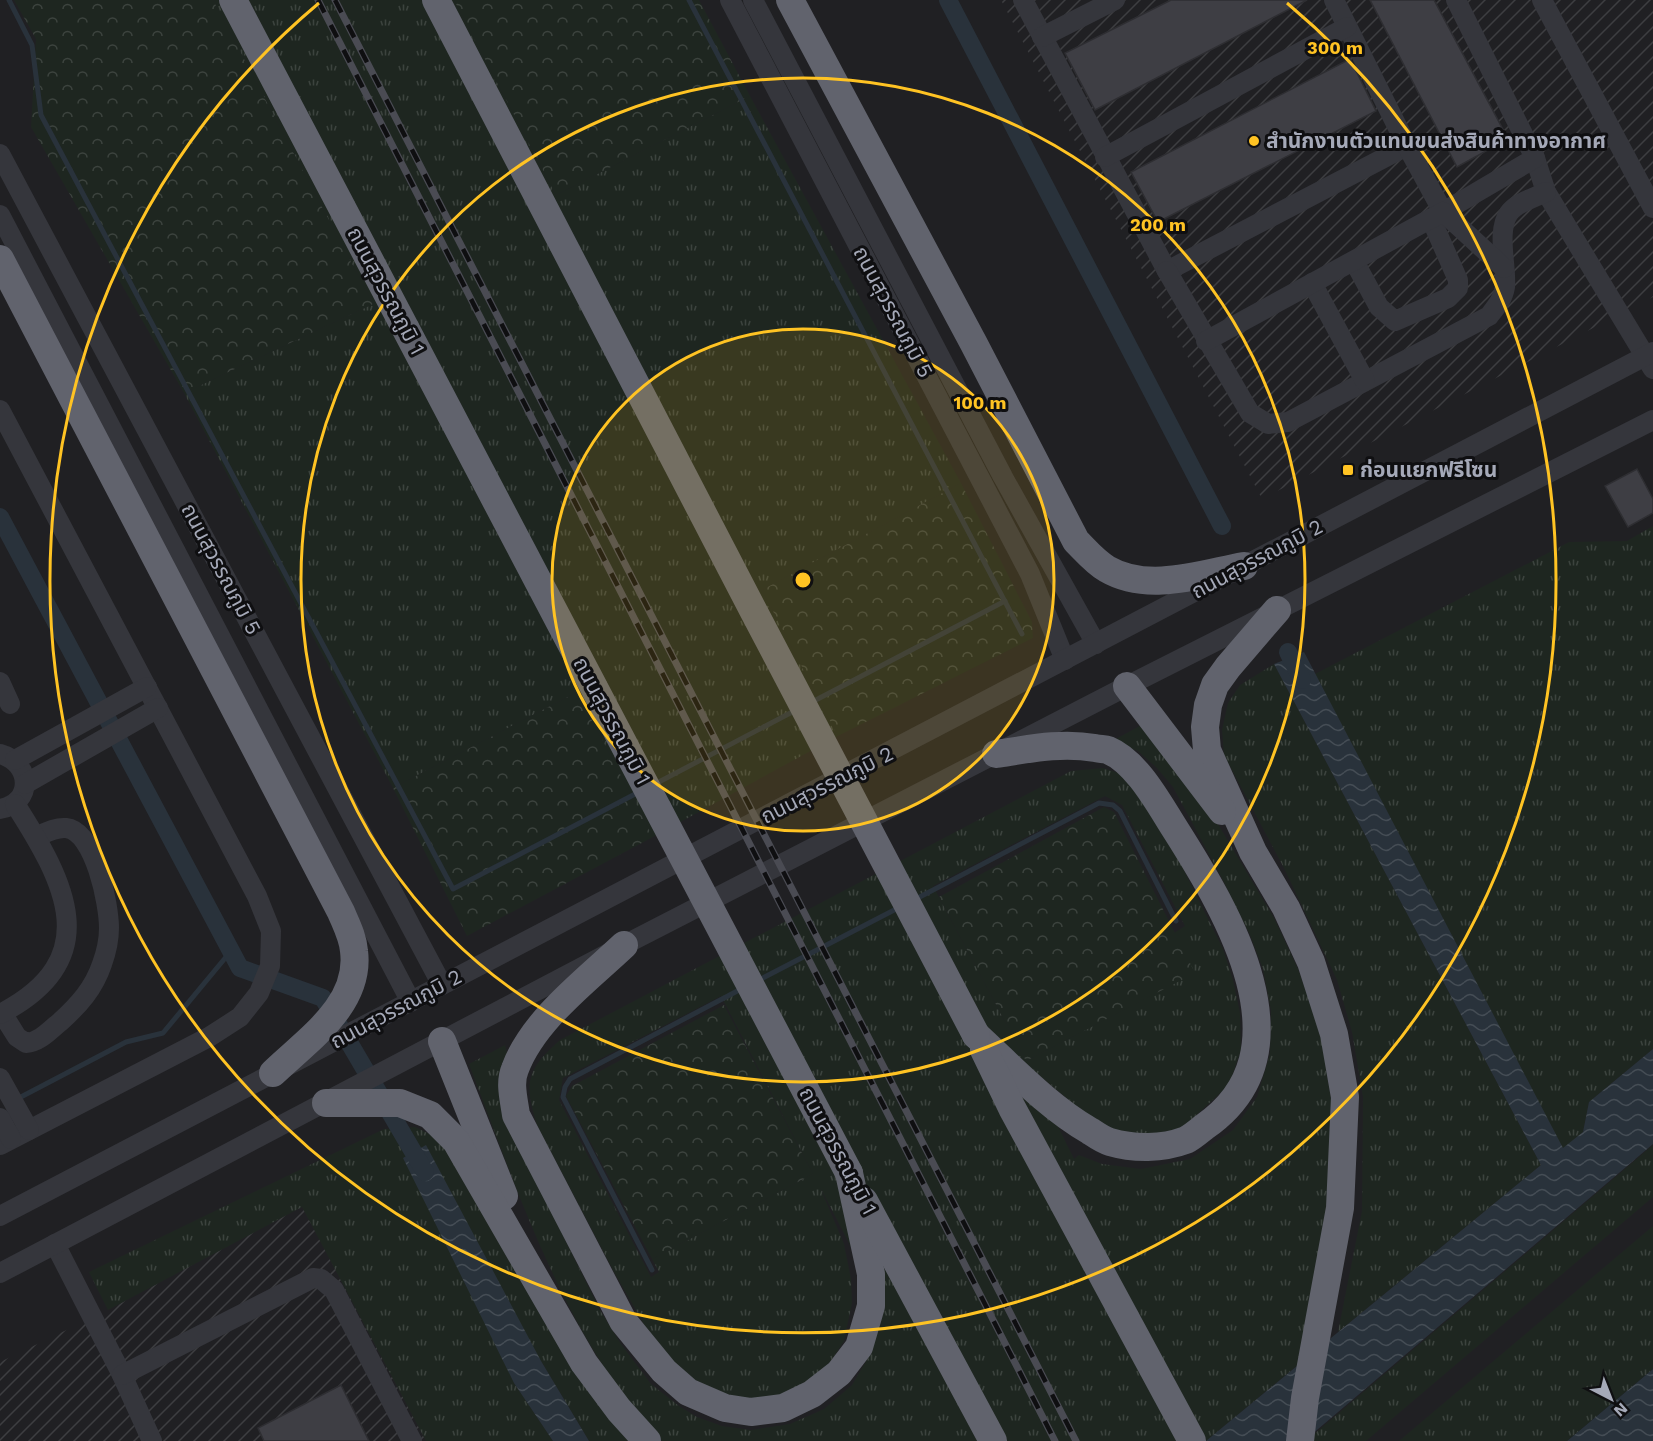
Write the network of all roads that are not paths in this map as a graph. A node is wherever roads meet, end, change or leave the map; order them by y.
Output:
1 (233, 0) edge
2 (436, 0) edge
3 (730, 0) edge
4 (753, 0) edge
5 (790, 0) edge
6 (1023, 0) edge
7 (1115, 0) edge
8 (1334, 0) edge
9 (1456, 0) edge
10 (1542, 0) edge
11 (1347, 27) junction
12 (1042, 37) junction
13 (1407, 146) junction
14 (0, 154) edge
15 (1106, 157) junction
16 (1535, 158) junction
17 (1546, 192) junction
18 (1653, 208) edge
19 (0, 215) edge
20 (1437, 216) junction
21 (0, 259) edge
22 (1354, 261) junction
23 (1504, 268) junction
24 (1167, 271) junction
25 (1312, 283) junction
26 (1206, 340) junction
27 (1651, 359) edge
28 (1365, 381) junction
29 (0, 410) edge
30 (1653, 420) edge
31 (1244, 566) junction
32 (1277, 610) junction
33 (1096, 644) junction
34 (1065, 660) junction
35 (0, 682) edge
36 (1127, 686) junction
37 (147, 687) junction
38 (10, 704) dead end
39 (158, 708) junction
40 (996, 754) junction
41 (7, 757) edge
42 (25, 784) junction
43 (7, 806) edge
44 (36, 837) junction
45 (1253, 852) junction
46 (624, 945) junction
47 (442, 985) junction
48 (411, 1002) junction
49 (1, 1013) edge
50 (976, 1035) junction
51 (442, 1041) junction
52 (273, 1073) junction
53 (2, 1082) edge
54 (326, 1103) junction
55 (8, 1113) edge
56 (14, 1138) edge
57 (849, 1173) junction
58 (0, 1216) edge
59 (55, 1244) junction
60 (0, 1273) edge
61 (544, 1296) junction
62 (122, 1375) junction
63 (152, 1441) edge
64 (412, 1441) edge
65 (647, 1441) edge
66 (993, 1441) edge
67 (1192, 1441) edge
68 (1300, 1441) edge

1 - 57 highway, ถนนสุวรรณภูมิ 1, bridge
2 - 50 highway, bridge
3 - 34 street, ถนนสุวรรณภูมิ 5
4 - 33 street, ถนนสุวรรณภูมิ 5
5 - 31 highway
6 - 12 street
7 - 12 street
8 - 11 street
9 - 16 street
10 - 18 street
11 - 13 street
11 - 15 street
12 - 15 street
13 - 20 street
13 - 24 street
14 - 47 street, ถนนสุวรรณภูมิ 5
15 - 24 street
16 - 17 street
16 - 20 street
17 - 23 street
17 - 27 street
19 - 48 street, ถนนสุวรรณภูมิ 5
20 - 22 street
20 - 22 street
20 - 23 street
21 - 52 highway
22 - 25 street
23 - 28 street
24 - 26 street
25 - 26 street
25 - 28 street
26 - 28 street
27 - 31 street, ถนนสุวรรณภูมิ 2
29 - 37 street
30 - 32 street
31 - 33 street, ถนนสุวรรณภูมิ 2
32 - 36 street
32 - 45 highway
33 - 34 street, ถนนสุวรรณภูมิ 2
34 - 47 street, ถนนสุวรรณภูมิ 2
35 - 38 street
36 - 40 street
36 - 45 highway
37 - 39 street
37 - 41 street
39 - 42 street
39 - 56 street
40 - 46 street
40 - 50 highway
41 - 42 street
42 - 43 street
43 - 44 street
44 - 49 street
44 - 49 street
45 - 68 highway
46 - 51 street
46 - 57 highway
47 - 48 street, ถนนสุวรรณภูมิ 2
48 - 52 street, ถนนสุวรรณภูมิ 2
50 - 67 highway
51 - 54 street
51 - 61 highway
52 - 58 street, ถนนสุวรรณภูมิ 2
53 - 55 street
54 - 59 street
54 - 61 highway
55 - 56 street
57 - 66 highway, ถนนสุวรรณภูมิ 1
59 - 60 street
59 - 62 street
61 - 65 highway
62 - 63 street
62 - 64 street

